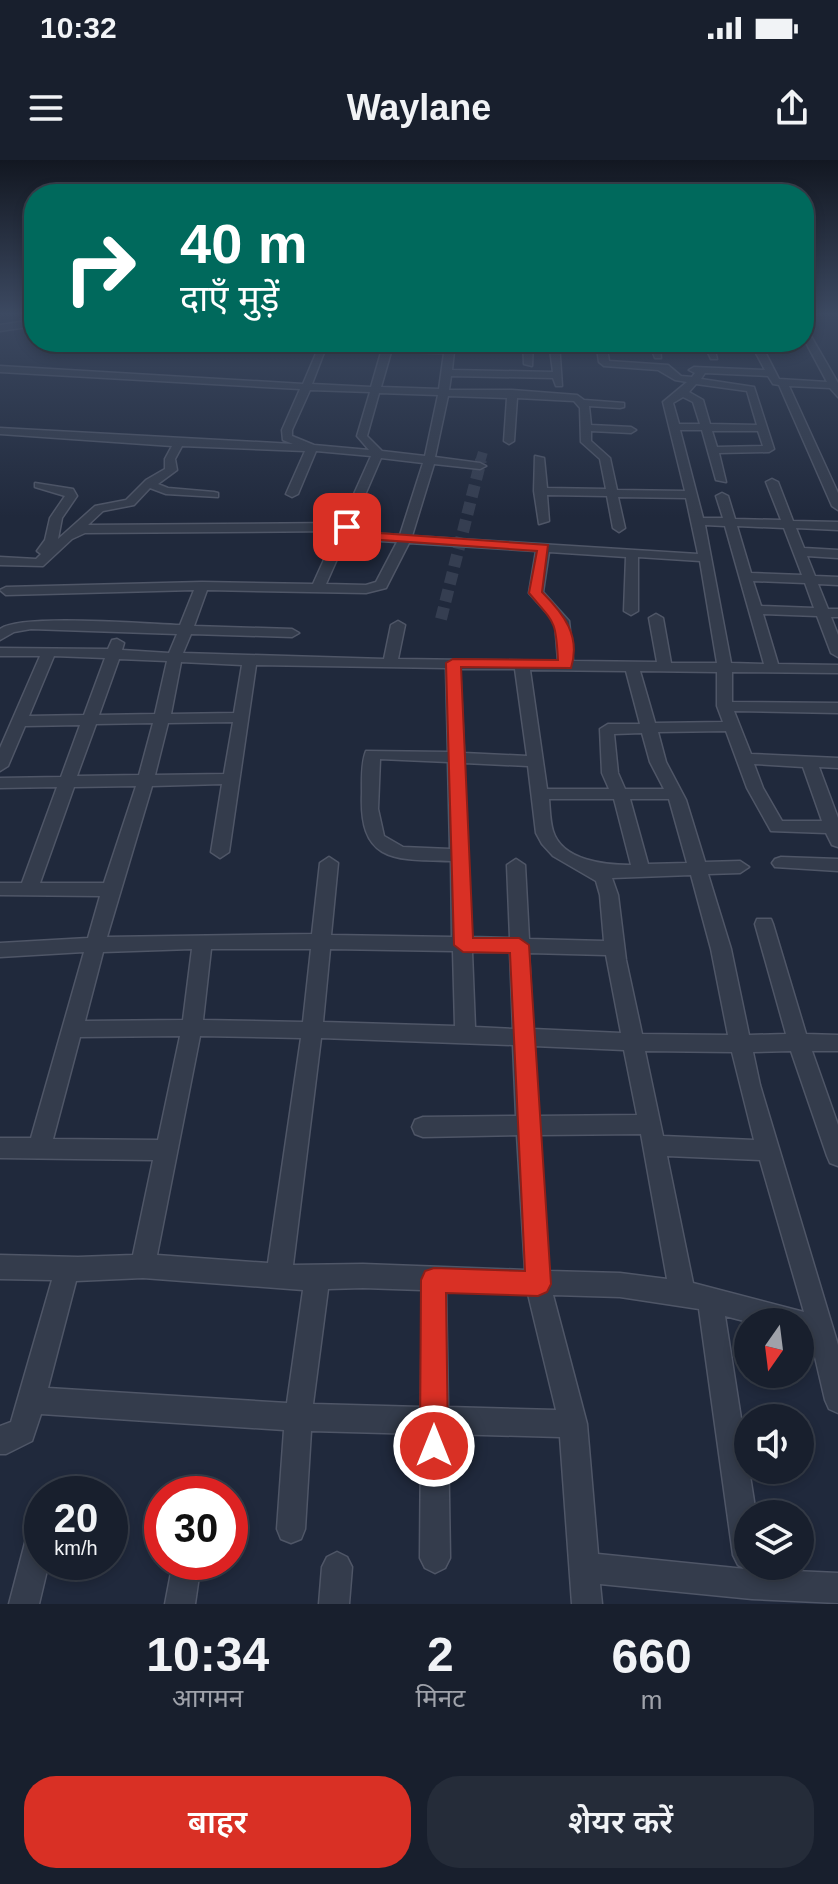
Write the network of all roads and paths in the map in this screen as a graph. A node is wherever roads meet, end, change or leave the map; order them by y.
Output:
1 (241, 382) edge
2 (308, 382) edge
3 (377, 382) edge
4 (444, 382) edge
5 (558, 382) edge
6 (692, 382) edge
7 (728, 382) edge
8 (783, 383) joint
9 (306, 386) junction
10 (375, 389) junction
11 (837, 389) edge
12 (443, 391) junction
13 (512, 393) junction
14 (683, 393) junction
15 (559, 395) junction
16 (584, 403) junction
17 (620, 405) dead end
18 (669, 407) junction
19 (701, 409) junction
20 (673, 427) junction
21 (585, 428) junction
22 (706, 428) junction
23 (763, 428) junction
24 (631, 430) dead end
25 (0, 431) edge
26 (509, 441) dead end
27 (179, 443) junction
28 (312, 448) junction
29 (713, 450) junction
30 (378, 453) junction
31 (539, 458) dead end
32 (428, 461) junction
33 (480, 466) dead end
34 (722, 480) dead end
35 (150, 482) junction
36 (772, 482) dead end
37 (39, 485) dead end
38 (540, 491) junction
39 (612, 492) junction
40 (292, 494) dead end
41 (214, 495) dead end
42 (691, 495) junction
43 (722, 496) dead end
44 (838, 506) edge
45 (543, 521) dead end
46 (698, 521) junction
47 (729, 522) junction
48 (787, 525) junction
49 (838, 526) edge
50 (619, 528) dead end
51 (345, 531) junction
52 (75, 532) junction
53 (404, 538) junction
54 (543, 548) junction
55 (800, 552) junction
56 (632, 553) junction
57 (838, 554) edge
58 (706, 558) junction
59 (0, 561) edge
60 (30, 565) junction
61 (748, 577) junction
62 (809, 580) junction
63 (838, 581) edge
64 (202, 586) junction
65 (318, 588) junction
66 (3, 594) edge
67 (757, 610) junction
68 (631, 611) dead end
69 (821, 612) junction
70 (838, 613) edge
71 (656, 618) dead end
72 (398, 625) dead end
73 (122, 628) junction
74 (185, 630) junction
75 (292, 633) dead end
76 (0, 636) edge
77 (49, 651) junction
78 (0, 652) edge
79 (113, 653) junction
80 (838, 653) edge
81 (174, 659) junction
82 (250, 661) junction
83 (390, 663) junction
84 (453, 663) junction
85 (522, 664) junction
86 (566, 665) junction
87 (632, 667) junction
88 (725, 667) junction
89 (772, 667) junction
90 (665, 668) junction
91 (838, 669) edge
92 (725, 706) junction
93 (838, 708) edge
94 (241, 717) junction
95 (160, 719) junction
96 (91, 720) junction
97 (20, 721) junction
98 (648, 726) junction
99 (732, 726) junction
100 (457, 758) junction
101 (744, 759) junction
102 (535, 761) junction
103 (809, 762) junction
104 (838, 763) edge
105 (0, 766) edge
106 (231, 779) junction
107 (145, 782) junction
108 (0, 783) edge
109 (68, 783) junction
110 (539, 794) junction
111 (619, 794) junction
112 (675, 794) junction
113 (836, 832) edge
114 (220, 852) dead end
115 (460, 855) junction
116 (329, 863) dead end
117 (781, 863) dead end
118 (516, 865) dead end
119 (838, 865) edge
120 (740, 867) dead end
121 (697, 869) junction
122 (641, 870) junction
123 (598, 872) junction
124 (0, 889) edge
125 (29, 889) junction
126 (112, 890) junction
127 (764, 924) dead end
128 (202, 942) junction
129 (322, 942) junction
130 (98, 943) junction
131 (463, 945) junction
132 (519, 945) junction
133 (614, 948) junction
134 (0, 950) edge
135 (192, 1027) junction
136 (72, 1029) junction
137 (312, 1032) junction
138 (465, 1035) junction
139 (525, 1035) junction
140 (633, 1042) junction
141 (739, 1042) junction
142 (798, 1042) junction
143 (838, 1043) edge
144 (528, 1126) junction
145 (423, 1127) dead end
146 (652, 1135) junction
147 (0, 1148) edge
148 (39, 1148) junction
149 (166, 1150) junction
150 (769, 1150) junction
151 (838, 1156) edge
152 (143, 1266) junction
153 (0, 1267) edge
154 (67, 1269) junction
155 (279, 1275) junction
156 (317, 1277) junction
157 (434, 1280) junction
158 (538, 1284) junction
159 (682, 1293) junction
160 (710, 1299) junction
161 (745, 1308) edge
162 (809, 1308) edge
163 (814, 1326) edge
164 (32, 1400) junction
165 (838, 1400) edge
166 (298, 1417) junction
167 (434, 1418) junction
168 (573, 1424) junction
169 (0, 1440) edge
170 (740, 1500) edge
171 (291, 1529) dead end
172 (435, 1558) dead end
173 (337, 1567) dead end
174 (586, 1568) junction
175 (734, 1574) edge
176 (30, 1580) edge
177 (184, 1580) edge
178 (784, 1580) edge
179 (838, 1588) edge
180 (24, 1604) edge
181 (180, 1604) edge
182 (334, 1604) edge
183 (587, 1604) edge

1 - 9 street
2 - 9 street
3 - 10 street
4 - 12 street
5 - 15 street
6 - 14 street
7 - 23 street
8 - 11 street
8 - 44 street
9 - 10 street
9 - 28 street
10 - 12 street
10 - 30 street
12 - 13 street
12 - 32 street
13 - 15 street
13 - 26 street
14 - 18 street
14 - 19 street
15 - 16 street
16 - 17 street
16 - 21 street
18 - 19 street
18 - 20 street
19 - 22 street
20 - 22 street
20 - 42 street
21 - 24 street
21 - 39 street
22 - 23 street
22 - 29 street
23 - 29 street
25 - 27 street
27 - 28 street
27 - 35 street
28 - 30 street
28 - 40 street
29 - 34 street
30 - 32 street
30 - 51 street
31 - 38 street
32 - 33 street
32 - 53 street
35 - 41 street
35 - 52 street
36 - 48 street
37 - 60 street
38 - 39 street
38 - 45 street
39 - 42 street
39 - 50 street
42 - 46 street
43 - 47 street
46 - 47 street
46 - 58 street
47 - 48 street
47 - 61 street
48 - 49 street
48 - 55 street
51 - 52 street
51 - 53 street
51 - 65 street
52 - 60 street
53 - 54 street
53 - 65 street
54 - 56 street
54 - 86 street
55 - 57 street
55 - 62 street
56 - 58 street
56 - 68 street
58 - 88 street
59 - 60 street
60 - 66 street
61 - 62 street
61 - 67 street
62 - 63 street
62 - 69 street
64 - 65 street
64 - 66 street
64 - 74 street
67 - 69 street
67 - 89 street
69 - 70 street
69 - 80 street
71 - 90 street
72 - 83 street
73 - 74 street
73 - 76 street
73 - 79 street
74 - 75 street
74 - 81 street
77 - 78 street
77 - 79 street
77 - 97 street
79 - 81 street
79 - 96 street
81 - 82 street
81 - 95 street
82 - 83 street
82 - 94 street
83 - 84 street
84 - 85 street
84 - 100 street
85 - 86 street
85 - 102 street
86 - 87 street
87 - 90 street
87 - 98 street
88 - 89 street
88 - 90 street
88 - 92 street
89 - 91 street
92 - 93 street
92 - 99 street
94 - 95 street
94 - 106 street
95 - 96 street
95 - 107 street
96 - 97 street
96 - 109 street
97 - 105 street
98 - 99 street
98 - 111 street
98 - 112 street
99 - 101 street
100 - 102 street
100 - 115 street
100 - 115 street
101 - 103 street
101 - 113 street
102 - 110 street
103 - 104 street
103 - 113 street
106 - 107 street
106 - 114 street
107 - 109 street
107 - 126 street
108 - 109 street
109 - 125 street
110 - 111 street
110 - 123 street
111 - 112 street
111 - 122 street
112 - 121 street
115 - 131 street
116 - 129 street
117 - 119 street
118 - 132 street
120 - 121 street
121 - 122 street
121 - 141 street
122 - 123 street
123 - 133 street
124 - 125 street
125 - 126 street
126 - 130 street
127 - 142 street
128 - 129 street
128 - 130 street
128 - 135 street
129 - 131 street
129 - 137 street
130 - 134 street
130 - 136 street
131 - 132 street
131 - 138 street
132 - 133 street
132 - 139 street
133 - 140 street
135 - 136 street
135 - 137 street
135 - 149 street
136 - 148 street
137 - 138 street
137 - 155 street
138 - 139 street
139 - 140 street
139 - 144 street
140 - 141 street
140 - 146 street
141 - 142 street
141 - 150 street
142 - 143 street
142 - 151 street
144 - 145 street
144 - 146 street
144 - 158 street
146 - 150 street
146 - 159 street
147 - 148 street
148 - 149 street
149 - 152 street
150 - 162 street
152 - 154 street
152 - 155 street
153 - 154 street
154 - 164 street
155 - 156 street
156 - 157 street
156 - 166 street
157 - 158 street
157 - 167 street
158 - 159 street
158 - 168 street
159 - 160 street
160 - 161 street
160 - 170 street
163 - 165 street
164 - 166 street
164 - 169 street
166 - 167 street
166 - 171 street
167 - 168 street
167 - 172 street
168 - 174 street
173 - 182 street
174 - 175 street
174 - 183 street
176 - 180 street
177 - 181 street
178 - 179 street

